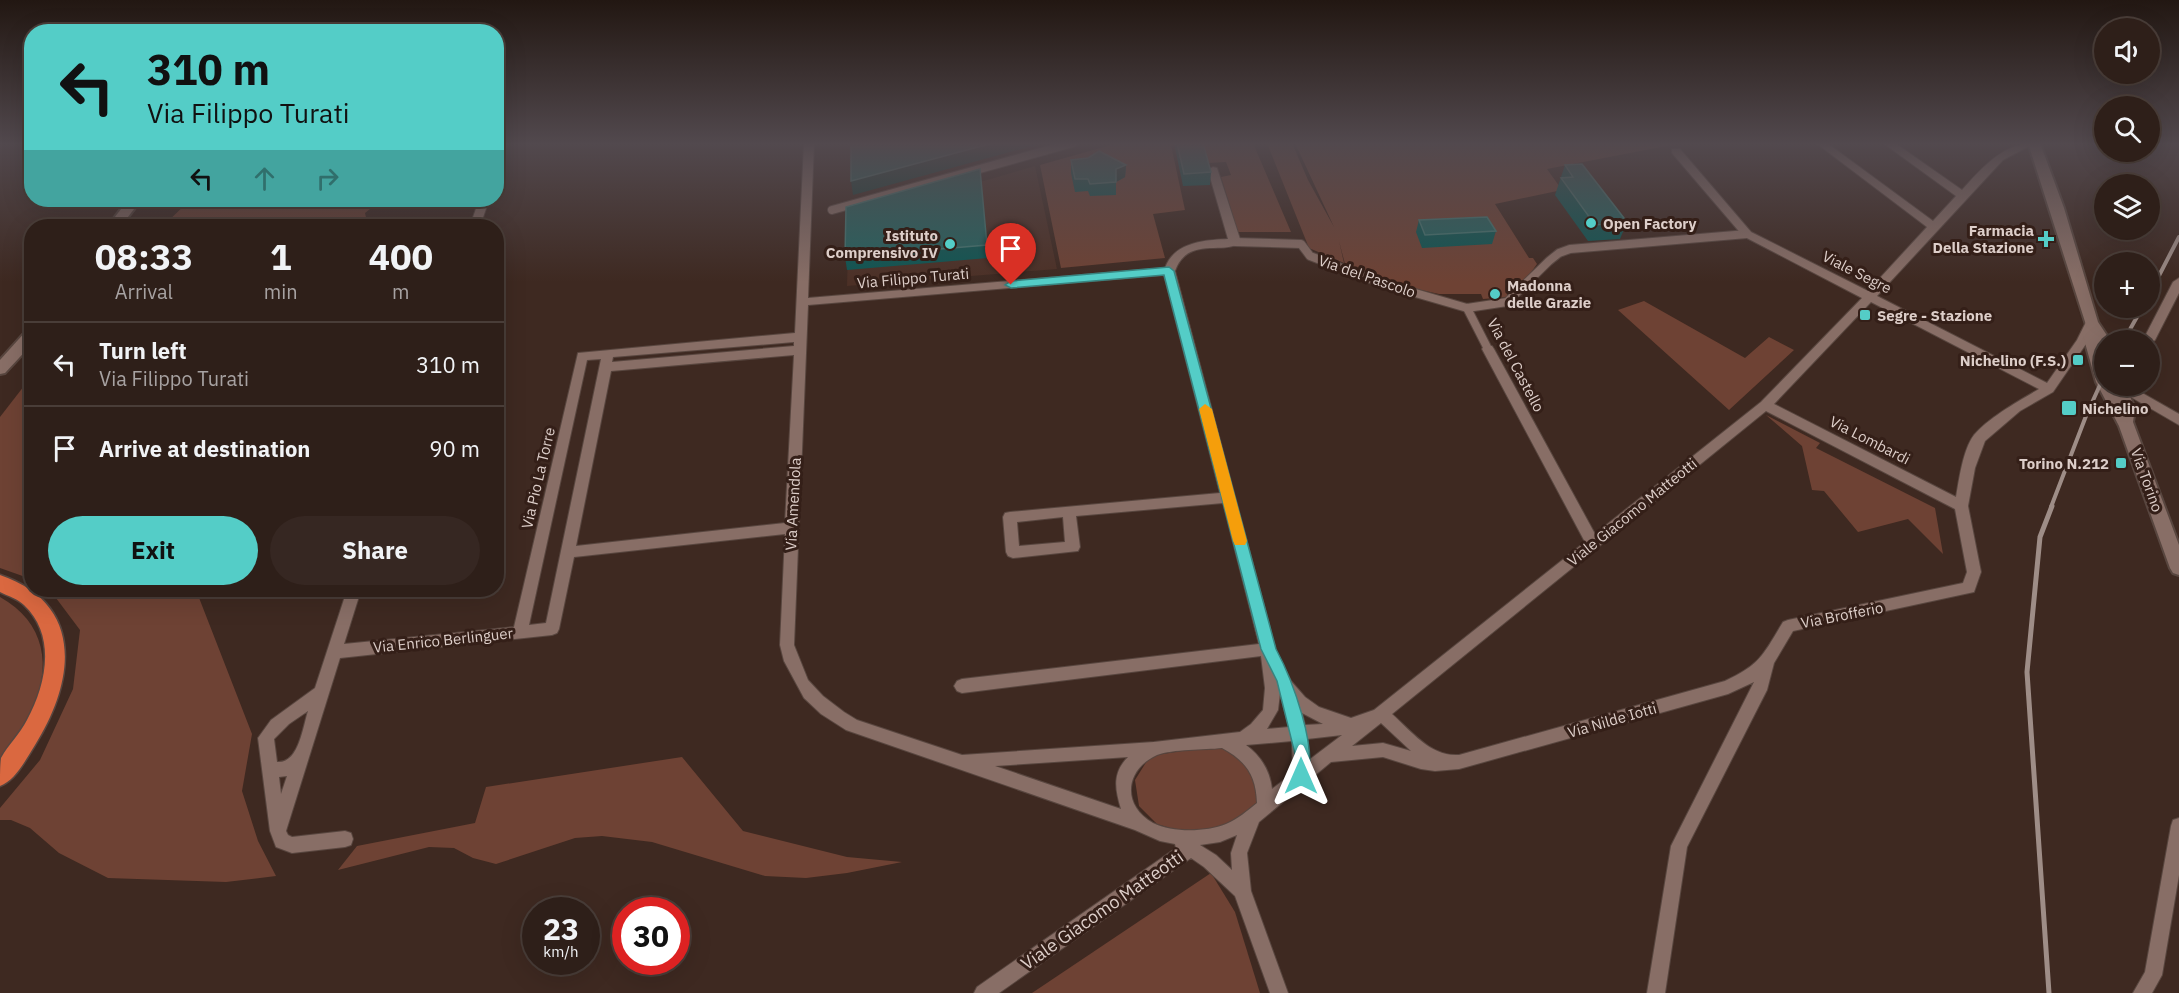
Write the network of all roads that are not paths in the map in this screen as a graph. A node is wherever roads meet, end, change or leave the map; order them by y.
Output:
1 (807, 189) edge
2 (906, 189) edge
3 (1219, 189) edge
4 (1709, 189) edge
5 (1883, 189) edge
6 (1954, 189) edge
7 (1969, 189) edge
8 (2050, 189) edge
9 (1963, 196) junction
10 (129, 207) edge
11 (832, 210) dead end
12 (119, 219) edge
13 (1934, 227) junction
14 (1747, 234) junction
15 (1235, 242) junction
16 (1169, 271) junction
17 (2179, 282) edge
18 (1869, 297) junction
19 (803, 302) junction
20 (1467, 308) junction
21 (2091, 323) junction
22 (2096, 330) edge
23 (2155, 330) edge
24 (24, 343) edge
25 (800, 343) junction
26 (1488, 349) joint
27 (2094, 349) edge
28 (606, 361) junction
29 (0, 369) edge
30 (2049, 389) junction
31 (2113, 396) edge
32 (2122, 396) edge
33 (2133, 396) edge
34 (2145, 396) edge
35 (1765, 405) junction
36 (2127, 418) junction
37 (2179, 420) edge
38 (1228, 497) junction
39 (1961, 506) junction
40 (1069, 512) junction
41 (792, 528) junction
42 (1593, 543) junction
43 (568, 552) junction
44 (2179, 568) edge
45 (0, 583) edge
46 (24, 594) edge
47 (29, 597) edge
48 (352, 597) edge
49 (520, 632) junction
50 (1269, 649) junction
51 (333, 652) junction
52 (1767, 661) junction
53 (1285, 680) junction
54 (962, 686) dead end
55 (321, 692) junction
56 (1382, 714) junction
57 (1352, 724) junction
58 (1297, 732) junction
59 (1243, 739) junction
60 (1224, 741) junction
61 (1159, 747) junction
62 (1327, 757) junction
63 (300, 759) junction
64 (959, 762) junction
65 (1449, 762) junction
66 (270, 766) junction
67 (0, 776) edge
68 (1301, 776) junction
69 (1259, 810) junction
70 (1144, 825) junction
71 (2179, 826) edge
72 (278, 831) junction
73 (1164, 834) junction
74 (345, 839) dead end
75 (1191, 848) junction
76 (1242, 891) junction
77 (983, 993) edge
78 (1279, 993) edge
79 (1656, 993) edge
80 (2142, 993) edge

1 - 19 street, Via Amendola
2 - 11 street
3 - 15 street
4 - 14 street, Viale Segre
5 - 13 street
6 - 9 street
7 - 9 street, Viale Giacomo Matteotti
8 - 21 main road, Via Torino
9 - 13 street, Viale Giacomo Matteotti
10 - 12 main road
13 - 18 street, Viale Giacomo Matteotti
14 - 18 street, Viale Segre
14 - 20 street, Via del Castello
15 - 16 street, Via del Pascolo
15 - 20 street, Via del Pascolo
16 - 19 street, Via Filippo Turati
16 - 38 street
17 - 23 street
18 - 30 street, Viale Segre
18 - 35 street, Viale Giacomo Matteotti
19 - 25 street, Via Amendola
20 - 26 street, Via del Castello
21 - 22 main road, Via Torino
21 - 27 main road, Via Torino
21 - 30 street, Via Brofferio
24 - 29 main road
25 - 28 street, Via Pio La Torre
25 - 41 street, Via Amendola
26 - 42 street, Via del Castello
28 - 43 street
28 - 49 street, Via Pio La Torre
30 - 39 street, Via Brofferio
31 - 36 main road, Via Torino
32 - 36 main road, Via Torino
33 - 36 street
34 - 37 street
35 - 39 street, Via Lombardi
35 - 42 street, Viale Giacomo Matteotti
36 - 44 main road, Via Torino
38 - 40 street
38 - 50 street
39 - 52 street, Via Brofferio
40 - 40 street
41 - 43 street
41 - 64 street, Via Amendola
42 - 56 street, Viale Giacomo Matteotti
43 - 49 street, Via Enrico Berlinguer
45 - 46 highway
47 - 67 highway
48 - 51 street
49 - 51 street, Via Enrico Berlinguer
50 - 53 street
50 - 54 street
50 - 59 street
51 - 55 street
52 - 65 street, Via Nilde Iotti
52 - 79 street, Via Brofferio
53 - 57 street
53 - 58 street
55 - 63 street
55 - 66 street
56 - 57 street
56 - 62 street, Viale Giacomo Matteotti
56 - 65 street
57 - 58 street
58 - 59 street
58 - 68 street
59 - 60 street
60 - 61 street
60 - 69 street
61 - 64 street, Via Amendola
61 - 70 street
62 - 65 street, Via Nilde Iotti
62 - 68 street, Viale Giacomo Matteotti
63 - 66 street
63 - 72 street
64 - 70 street, Via Amendola
66 - 72 street
68 - 69 street, Viale Giacomo Matteotti
69 - 73 street
69 - 76 street, Viale Giacomo Matteotti
70 - 73 street
71 - 80 street
72 - 74 street
73 - 75 street, Viale Giacomo Matteotti
75 - 76 street, Viale Giacomo Matteotti
75 - 77 street, Viale Giacomo Matteotti
76 - 78 street, Viale Giacomo Matteotti

